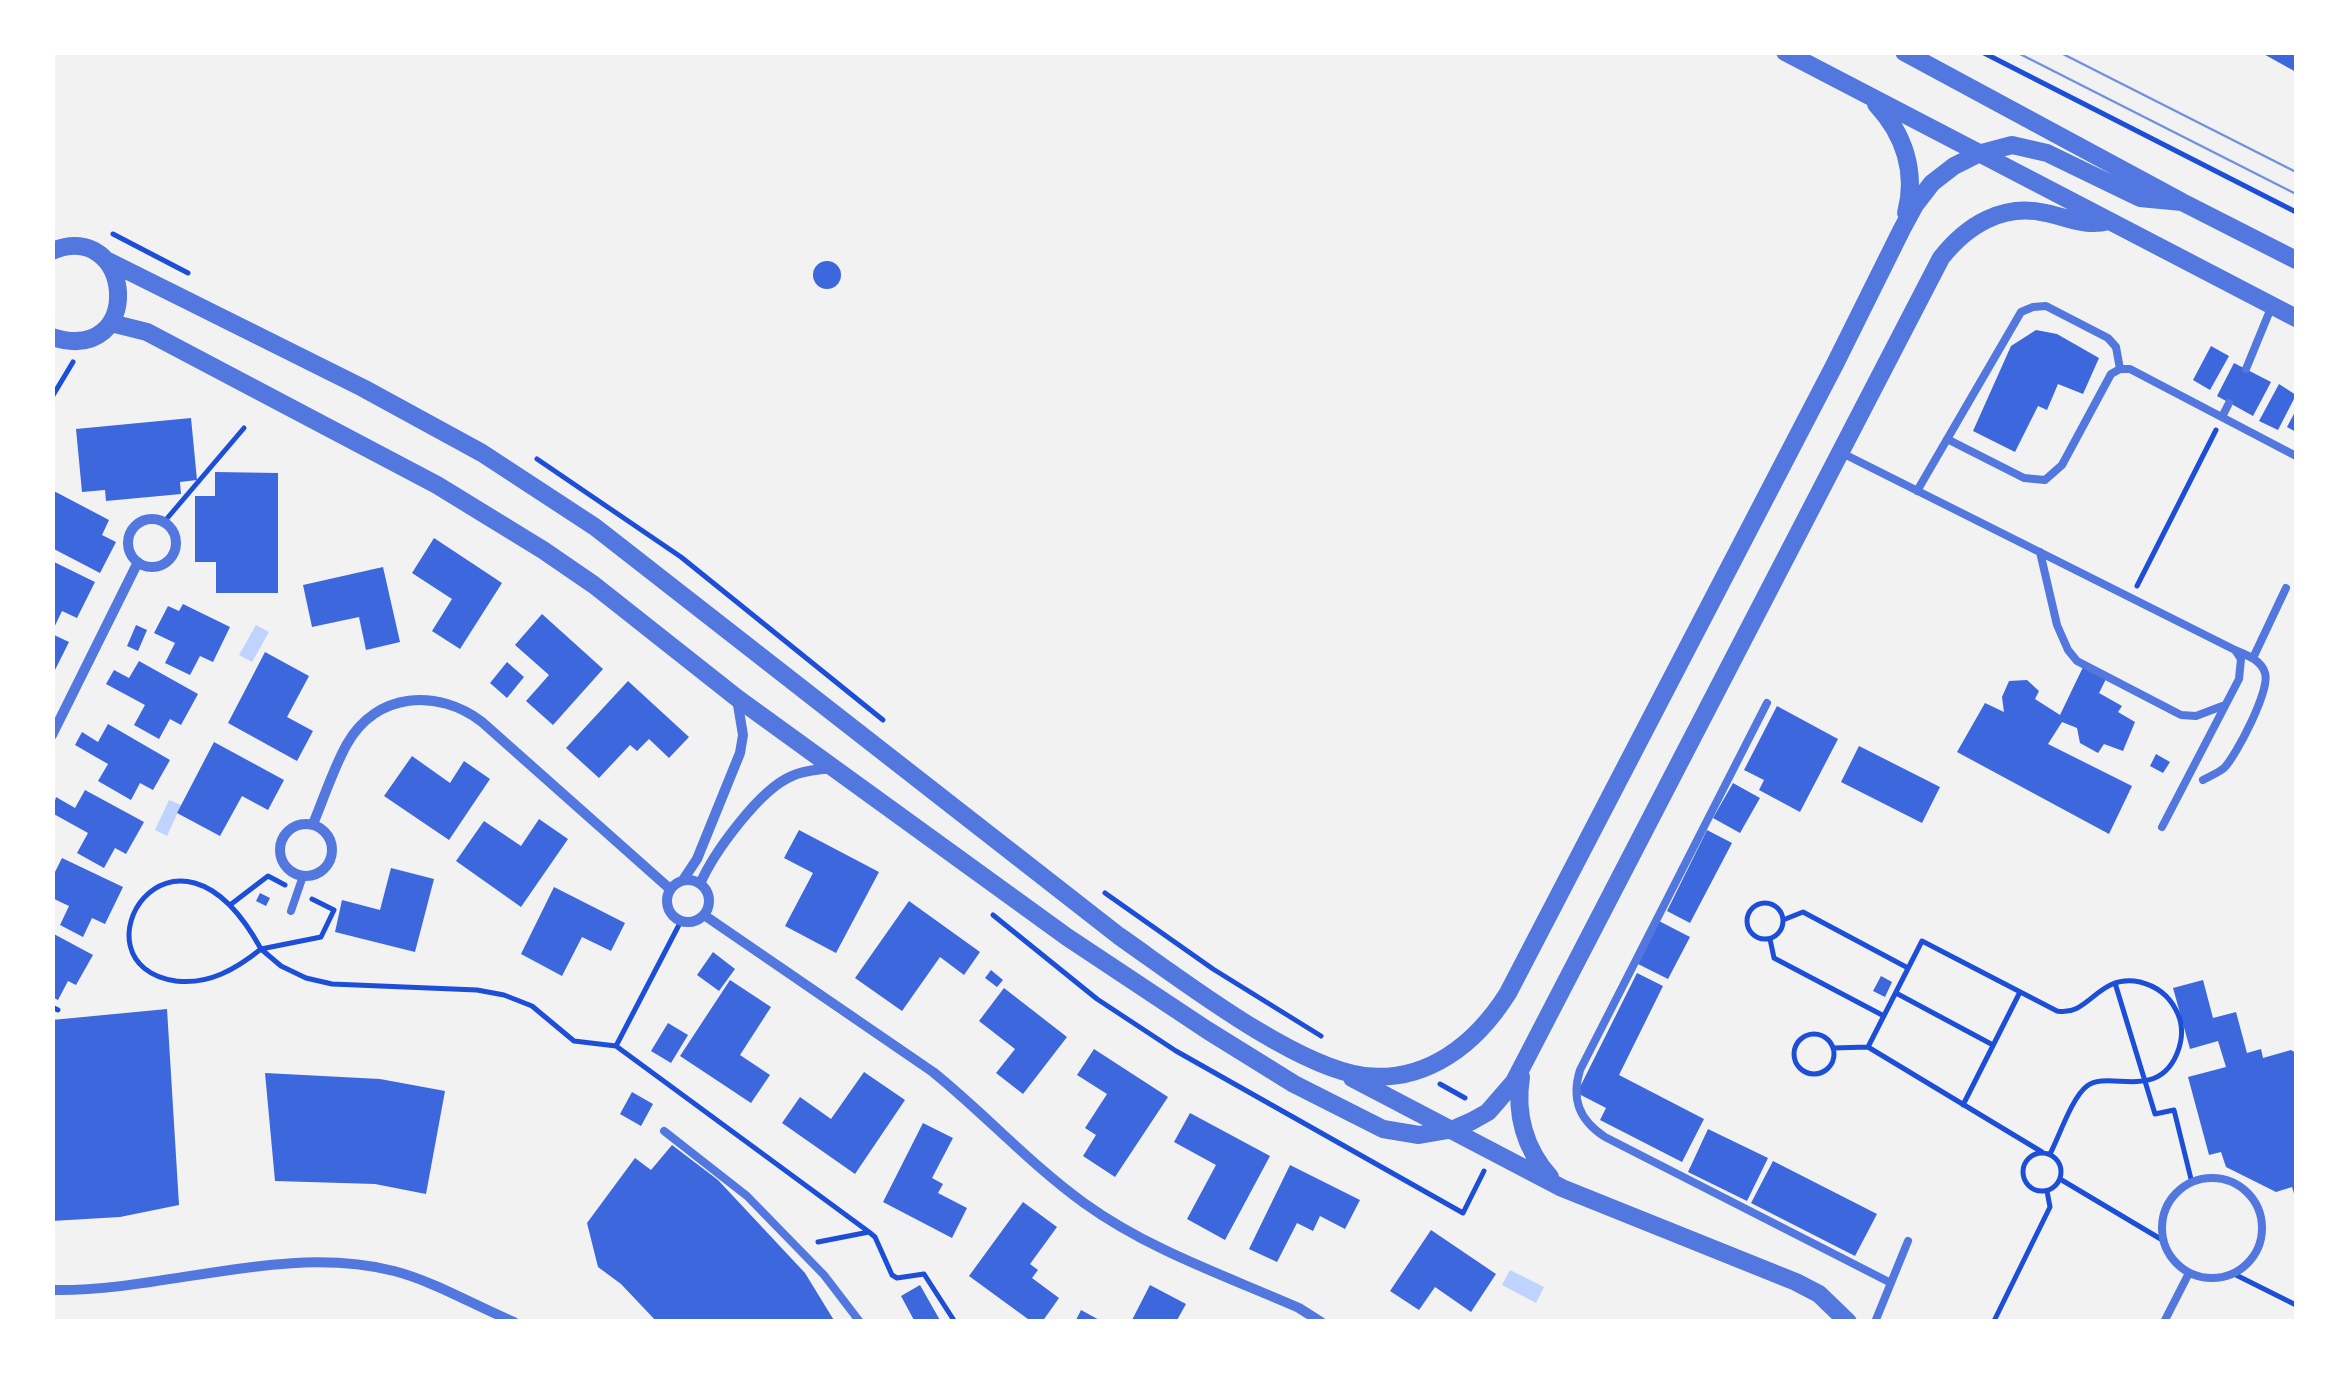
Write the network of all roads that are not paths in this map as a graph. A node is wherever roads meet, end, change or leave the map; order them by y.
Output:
1 (1784, 52) edge
2 (1904, 52) edge
3 (1869, 96) junction
4 (1978, 154) junction
5 (2182, 202) junction
6 (2109, 220) junction
7 (1902, 229) junction
8 (56, 247) edge
9 (2296, 260) edge
10 (108, 262) junction
11 (2272, 305) junction
12 (2296, 318) edge
13 (111, 323) junction
14 (57, 344) edge
15 (2120, 369) junction
16 (2246, 369) dead end
17 (2229, 402) dead end
18 (2222, 417) junction
19 (1947, 438) junction
20 (1842, 453) junction
21 (2296, 456) edge
22 (1918, 491) junction
23 (2040, 552) junction
24 (138, 562) junction
25 (2286, 588) dead end
26 (2234, 650) junction
27 (2253, 658) junction
28 (737, 698) junction
29 (1767, 703) dead end
30 (2225, 706) junction
31 (52, 736) edge
32 (834, 768) junction
33 (2203, 780) dead end
34 (313, 824) junction
35 (2162, 826) dead end
36 (302, 876) junction
37 (683, 880) junction
38 (700, 884) junction
39 (670, 889) junction
40 (291, 911) dead end
41 (704, 915) junction
42 (1524, 1065) junction
43 (1334, 1069) junction
44 (1454, 1129) junction
45 (664, 1131) dead end
46 (1562, 1188) junction
47 (1908, 1241) dead end
48 (2189, 1273) junction
49 (1891, 1283) junction
50 (52, 1290) edge
51 (856, 1320) edge
52 (514, 1322) edge
53 (1321, 1322) edge
54 (1848, 1322) edge
55 (1875, 1322) edge
56 (2164, 1322) edge

1 - 3 street
2 - 5 street
3 - 4 street
3 - 7 street
4 - 5 street
4 - 6 street
4 - 7 street
5 - 9 street
6 - 11 street
6 - 20 street
7 - 43 street
8 - 10 street
10 - 13 street
10 - 43 street
11 - 12 street
11 - 16 lane
13 - 14 street
13 - 28 street
15 - 18 lane
15 - 19 lane
15 - 19 lane
17 - 18 lane
18 - 21 lane
19 - 22 lane
20 - 22 lane
20 - 42 street
22 - 23 lane
23 - 26 lane
23 - 30 lane
24 - 24 street
24 - 31 street
25 - 27 lane
26 - 27 lane
26 - 30 lane
27 - 33 lane
28 - 32 street
28 - 37 street
29 - 49 lane
30 - 35 lane
32 - 38 street
32 - 44 street
34 - 36 street
34 - 36 street
34 - 39 street
36 - 40 lane
37 - 38 street
37 - 39 street
38 - 41 street
39 - 41 street
41 - 53 street
42 - 44 street
42 - 46 street
43 - 44 street
44 - 46 street
45 - 51 lane
46 - 54 street
47 - 49 lane
48 - 48 lane
48 - 56 lane
49 - 55 lane
50 - 52 street

